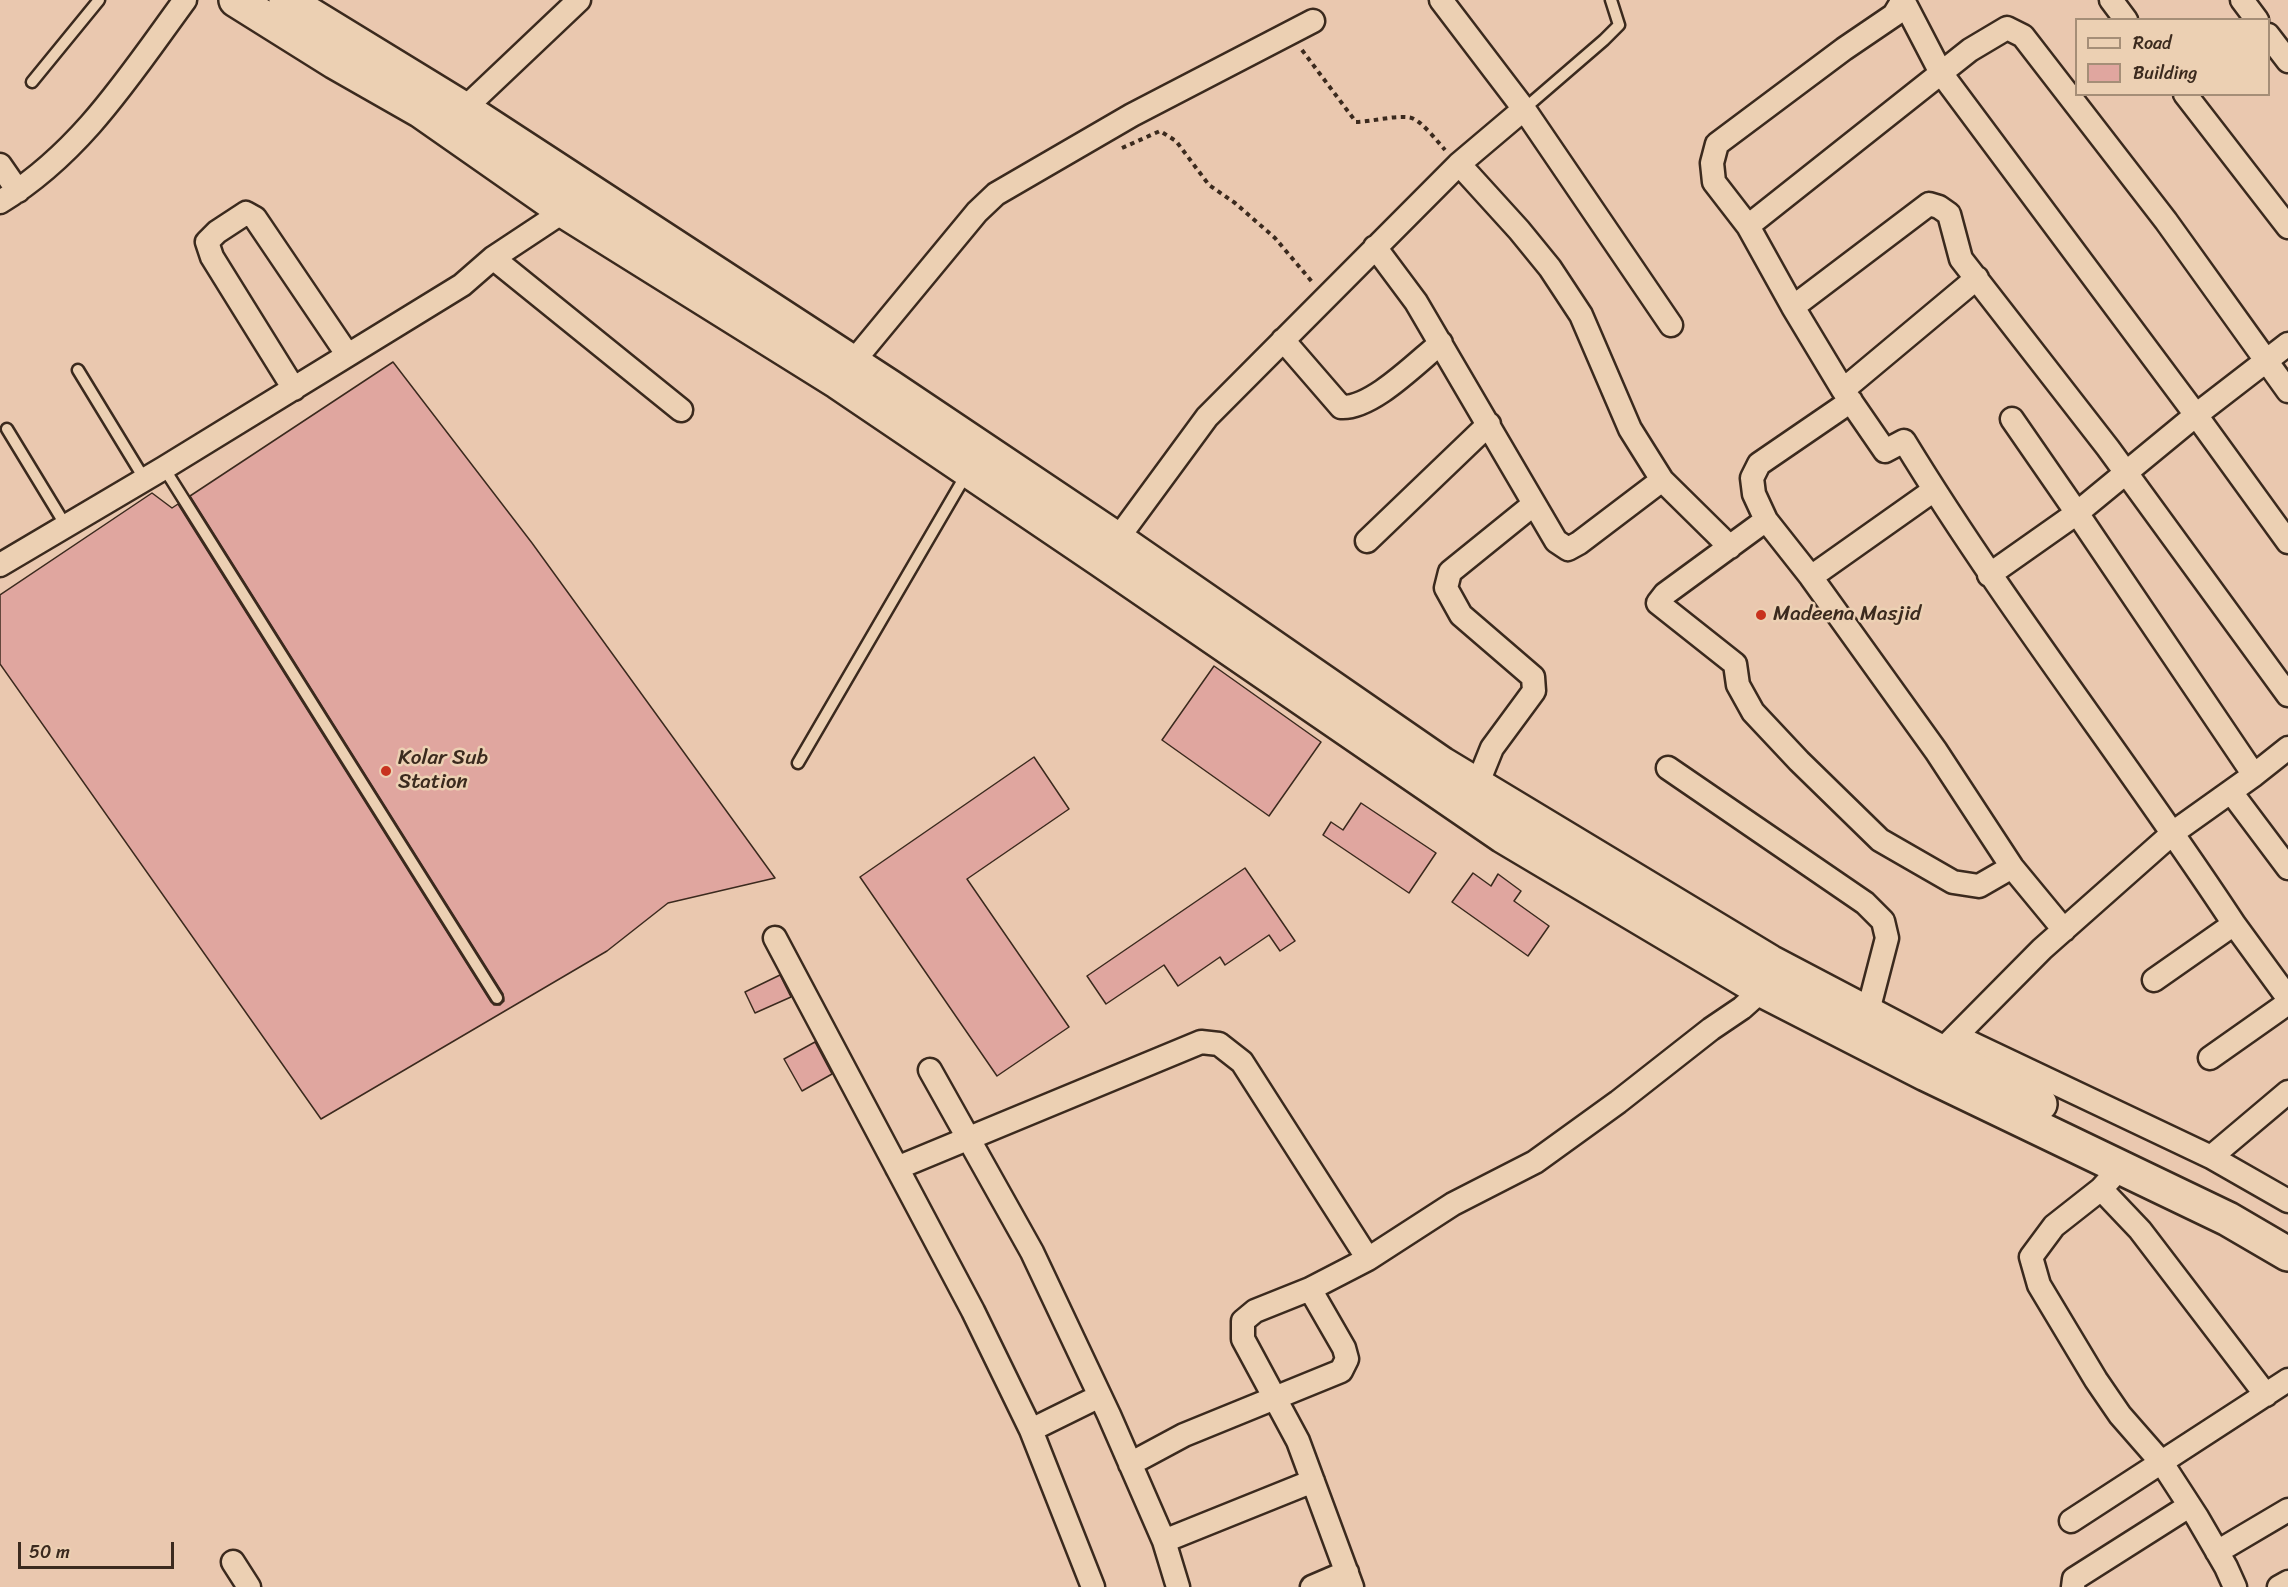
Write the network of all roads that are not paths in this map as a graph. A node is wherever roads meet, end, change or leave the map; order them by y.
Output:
1 (99, 0) edge
2 (185, 0) edge
3 (236, 0) edge
4 (579, 0) edge
5 (1442, 0) edge
6 (1903, 0) edge
7 (2111, 0) edge
8 (2242, 0) edge
9 (1615, 2) edge
10 (302, 4) edge
11 (2124, 18) edge
12 (2256, 18) edge
13 (1313, 21) dead end
14 (2270, 38) edge
15 (2288, 61) edge
16 (1941, 73) junction
17 (32, 82) dead end
18 (2187, 96) edge
19 (464, 109) junction
20 (1524, 109) junction
21 (1459, 164) junction
22 (0, 165) edge
23 (9, 196) edge
24 (575, 200) junction
25 (1749, 226) junction
26 (2288, 227) edge
27 (1375, 247) junction
28 (493, 258) junction
29 (1977, 278) junction
30 (1793, 307) junction
31 (1671, 324) dead end
32 (1283, 340) junction
33 (1440, 343) junction
34 (2288, 344) edge
35 (347, 354) junction
36 (2267, 362) junction
37 (78, 370) dead end
38 (844, 372) junction
39 (294, 389) junction
40 (2288, 391) edge
41 (1847, 396) junction
42 (681, 410) dead end
43 (2196, 415) junction
44 (2012, 419) dead end
45 (1490, 424) junction
46 (7, 429) dead end
47 (164, 468) junction
48 (969, 470) junction
49 (2126, 473) junction
50 (145, 480) junction
51 (1662, 480) junction
52 (1934, 490) junction
53 (1534, 504) junction
54 (2078, 513) junction
55 (1766, 520) junction
56 (66, 527) junction
57 (1367, 541) dead end
58 (2288, 542) edge
59 (1730, 546) junction
60 (1110, 550) junction
61 (0, 564) edge
62 (1989, 576) junction
63 (1810, 577) junction
64 (2288, 695) edge
65 (2288, 748) edge
66 (798, 763) dead end
67 (1668, 768) dead end
68 (2254, 775) junction
69 (1477, 785) junction
70 (2231, 792) junction
71 (2174, 832) junction
72 (2012, 867) junction
73 (2288, 868) edge
74 (2234, 924) junction
75 (2064, 930) junction
76 (775, 939) dead end
77 (2154, 980) dead end
78 (1762, 990) junction
79 (497, 998) dead end
80 (2288, 1000) edge
81 (1867, 1015) junction
82 (1940, 1054) junction
83 (2210, 1058) dead end
84 (930, 1070) dead end
85 (2288, 1092) edge
86 (967, 1137) junction
87 (2211, 1157) junction
88 (897, 1168) junction
89 (2111, 1178) junction
90 (2288, 1201) edge
91 (2288, 1230) edge
92 (2288, 1254) edge
93 (1368, 1259) junction
94 (1310, 1289) junction
95 (2288, 1380) edge
96 (2266, 1395) junction
97 (1100, 1396) junction
98 (1275, 1398) junction
99 (1031, 1430) junction
100 (1130, 1464) junction
101 (2162, 1464) junction
102 (1313, 1481) junction
103 (2189, 1506) junction
104 (2288, 1510) edge
105 (2071, 1521) dead end
106 (1164, 1541) junction
107 (2217, 1552) junction
108 (233, 1562) dead end
109 (1349, 1579) edge
110 (2288, 1581) edge
111 (249, 1587) edge
112 (1093, 1587) edge
113 (1178, 1587) edge
114 (1312, 1587) edge
115 (2073, 1587) edge
116 (2235, 1587) edge
117 (2279, 1587) edge

1 - 17 lane
2 - 23 street
3 - 24 main road
4 - 19 street
5 - 20 street
6 - 16 street
6 - 25 street
7 - 11 street
8 - 12 street
9 - 20 lane
10 - 19 main road
13 - 38 street
14 - 15 street
16 - 25 street
16 - 36 street
16 - 43 street
18 - 26 street
19 - 24 main road
20 - 21 street
20 - 31 street
21 - 27 street
21 - 51 street
22 - 23 street
24 - 28 street
24 - 38 main road
25 - 30 street
27 - 32 street
27 - 33 street
28 - 35 street
28 - 42 street
29 - 30 street
29 - 41 street
29 - 49 street
30 - 41 street
32 - 33 street
32 - 60 street
33 - 45 street
34 - 36 street
35 - 39 street
35 - 39 street
36 - 40 street
36 - 43 street
37 - 50 lane
38 - 48 main road
38 - 60 main road
39 - 47 street
41 - 52 street
41 - 55 street
43 - 49 street
43 - 58 street
44 - 54 street
45 - 53 street
45 - 57 street
46 - 56 lane
47 - 50 street
47 - 79 lane
48 - 60 main road
48 - 66 lane
49 - 54 street
49 - 64 street
50 - 56 street
51 - 53 street
51 - 59 street
52 - 62 street
52 - 63 street
53 - 69 street
54 - 62 street
54 - 68 street
55 - 59 street
55 - 63 street
56 - 61 street
59 - 72 street
60 - 69 main road
60 - 78 main road
62 - 71 street
63 - 72 street
65 - 68 street
67 - 81 street
68 - 70 street
69 - 81 main road
70 - 71 street
70 - 73 street
71 - 74 street
71 - 75 street
72 - 75 street
74 - 77 street
74 - 80 street
75 - 82 street
76 - 88 street
78 - 82 main road
78 - 93 street
80 - 83 street
81 - 82 main road
82 - 87 street
82 - 89 main road
82 - 91 main road
84 - 86 street
85 - 87 street
86 - 88 street
86 - 93 street
86 - 97 street
87 - 90 street
88 - 99 street
89 - 92 main road
89 - 96 street
89 - 101 street
93 - 94 street
94 - 98 street
94 - 98 street
95 - 96 street
96 - 101 street
97 - 99 street
97 - 100 street
98 - 100 street
98 - 102 street
99 - 112 street
100 - 106 street
101 - 103 street
101 - 105 street
102 - 106 street
102 - 109 street
103 - 107 street
103 - 115 street
104 - 107 street
106 - 113 street
107 - 116 street
108 - 111 street
109 - 114 street
110 - 117 street

